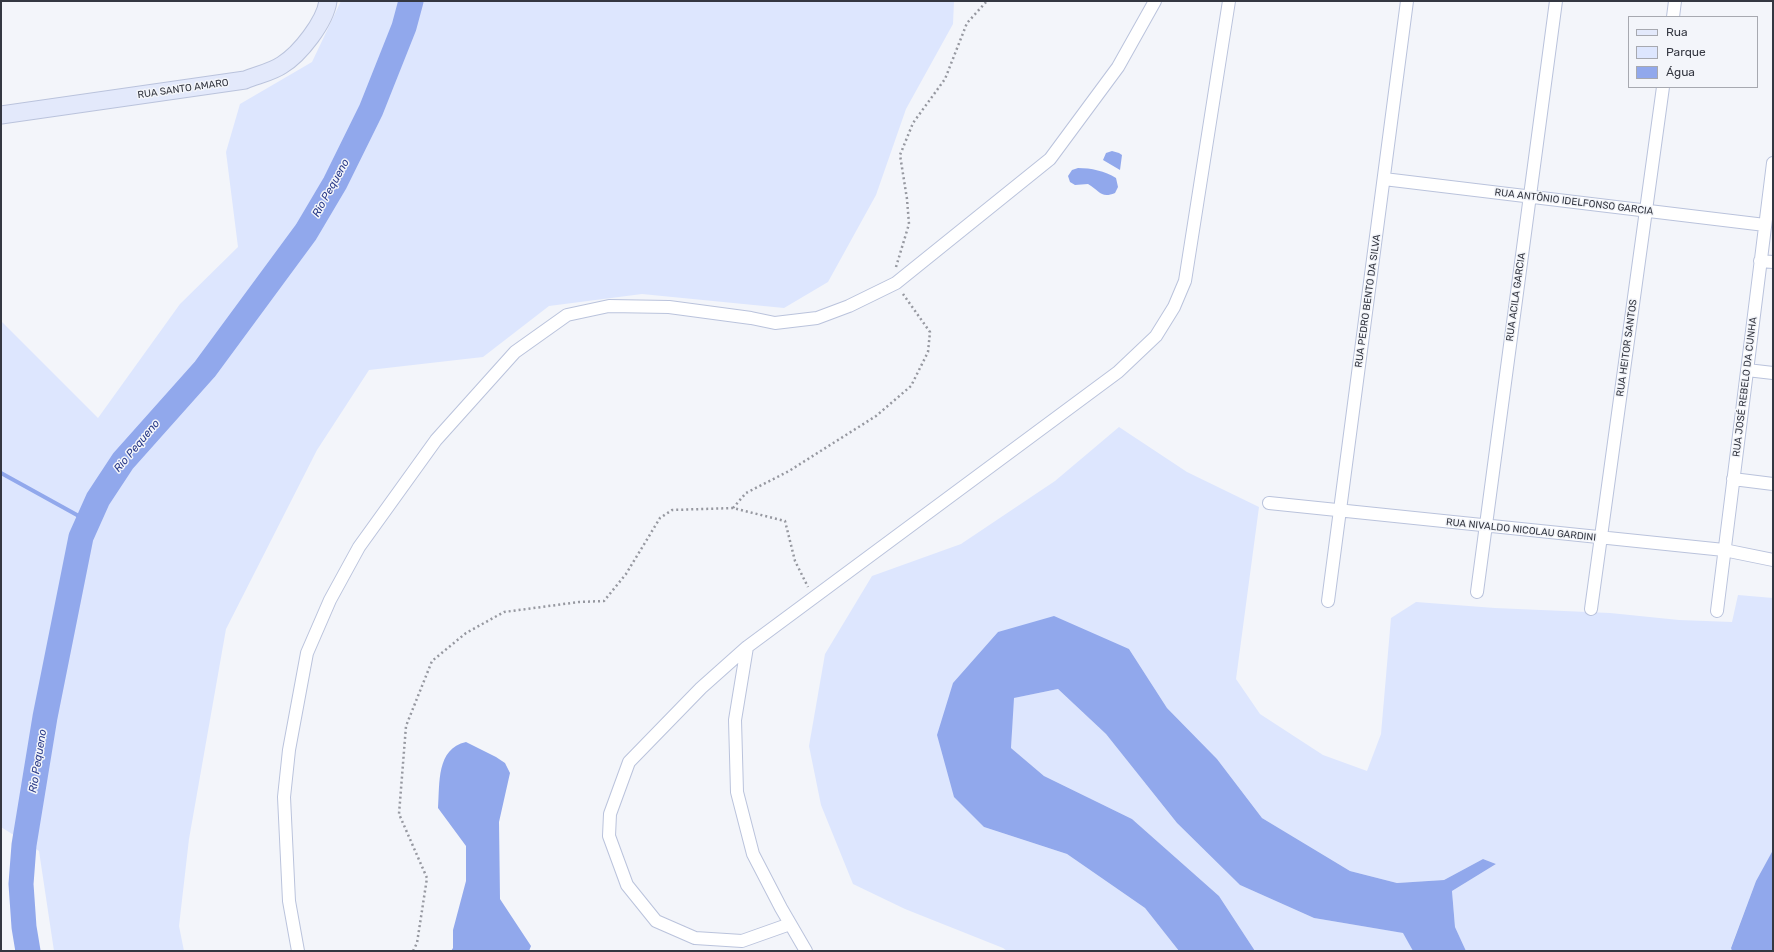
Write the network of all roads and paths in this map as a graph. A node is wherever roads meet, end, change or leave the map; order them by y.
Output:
1 (328, 1) edge
2 (987, 1) edge
3 (1155, 1) edge
4 (1229, 1) edge
5 (1407, 1) edge
6 (1556, 1) edge
7 (1675, 1) edge
8 (1673, 16) edge
9 (1663, 88) edge
10 (1, 115) edge
11 (1773, 168) edge
12 (1384, 180) junction
13 (1530, 197) junction
14 (1646, 210) junction
15 (1765, 225) junction
16 (1760, 261) junction
17 (1773, 262) edge
18 (896, 283) junction
19 (1747, 370) junction
20 (1773, 373) edge
21 (1733, 479) junction
22 (1773, 484) edge
23 (1269, 503) dead end
24 (733, 508) junction
25 (1340, 511) junction
26 (1486, 526) junction
27 (1600, 538) junction
28 (1724, 550) junction
29 (1773, 560) edge
30 (1477, 592) dead end
31 (814, 598) junction
32 (1328, 601) dead end
33 (1592, 609) dead end
34 (1717, 611) dead end
35 (747, 647) junction
36 (790, 924) junction
37 (298, 951) edge
38 (413, 951) edge
39 (806, 951) edge

1 - 10 main road, RUA SANTO AMARO
2 - 18 path
3 - 18 street
4 - 31 street
5 - 12 street, RUA PEDRO BENTO DA SILVA
6 - 13 street, RUA ACILA GARCIA
7 - 8 street
9 - 14 street, RUA HEITOR SANTOS
11 - 15 street, RUA JOSÉ REBELO DA CUNHA
12 - 13 street, RUA ANTÔNIO IDELFONSO GARCIA
12 - 25 street, RUA PEDRO BENTO DA SILVA
13 - 14 street, RUA ANTÔNIO IDELFONSO GARCIA
13 - 26 street, RUA ACILA GARCIA
14 - 15 street, RUA ANTÔNIO IDELFONSO GARCIA
14 - 27 street, RUA HEITOR SANTOS
15 - 16 street, RUA JOSÉ REBELO DA CUNHA
16 - 17 street
16 - 19 street, RUA JOSÉ REBELO DA CUNHA
18 - 24 path
18 - 37 street
19 - 20 street
19 - 21 street, RUA JOSÉ REBELO DA CUNHA
21 - 22 street
21 - 28 street, RUA JOSÉ REBELO DA CUNHA
23 - 25 street, RUA NIVALDO NICOLAU GARDINI
24 - 31 path
24 - 38 path
25 - 26 street, RUA NIVALDO NICOLAU GARDINI
25 - 32 street, RUA PEDRO BENTO DA SILVA
26 - 27 street, RUA NIVALDO NICOLAU GARDINI
26 - 30 street, RUA ACILA GARCIA
27 - 28 street, RUA NIVALDO NICOLAU GARDINI
27 - 33 street, RUA HEITOR SANTOS
28 - 29 street, RUA NIVALDO NICOLAU GARDINI
28 - 34 street, RUA JOSÉ REBELO DA CUNHA
31 - 35 street
35 - 36 street
35 - 36 street
36 - 39 street

